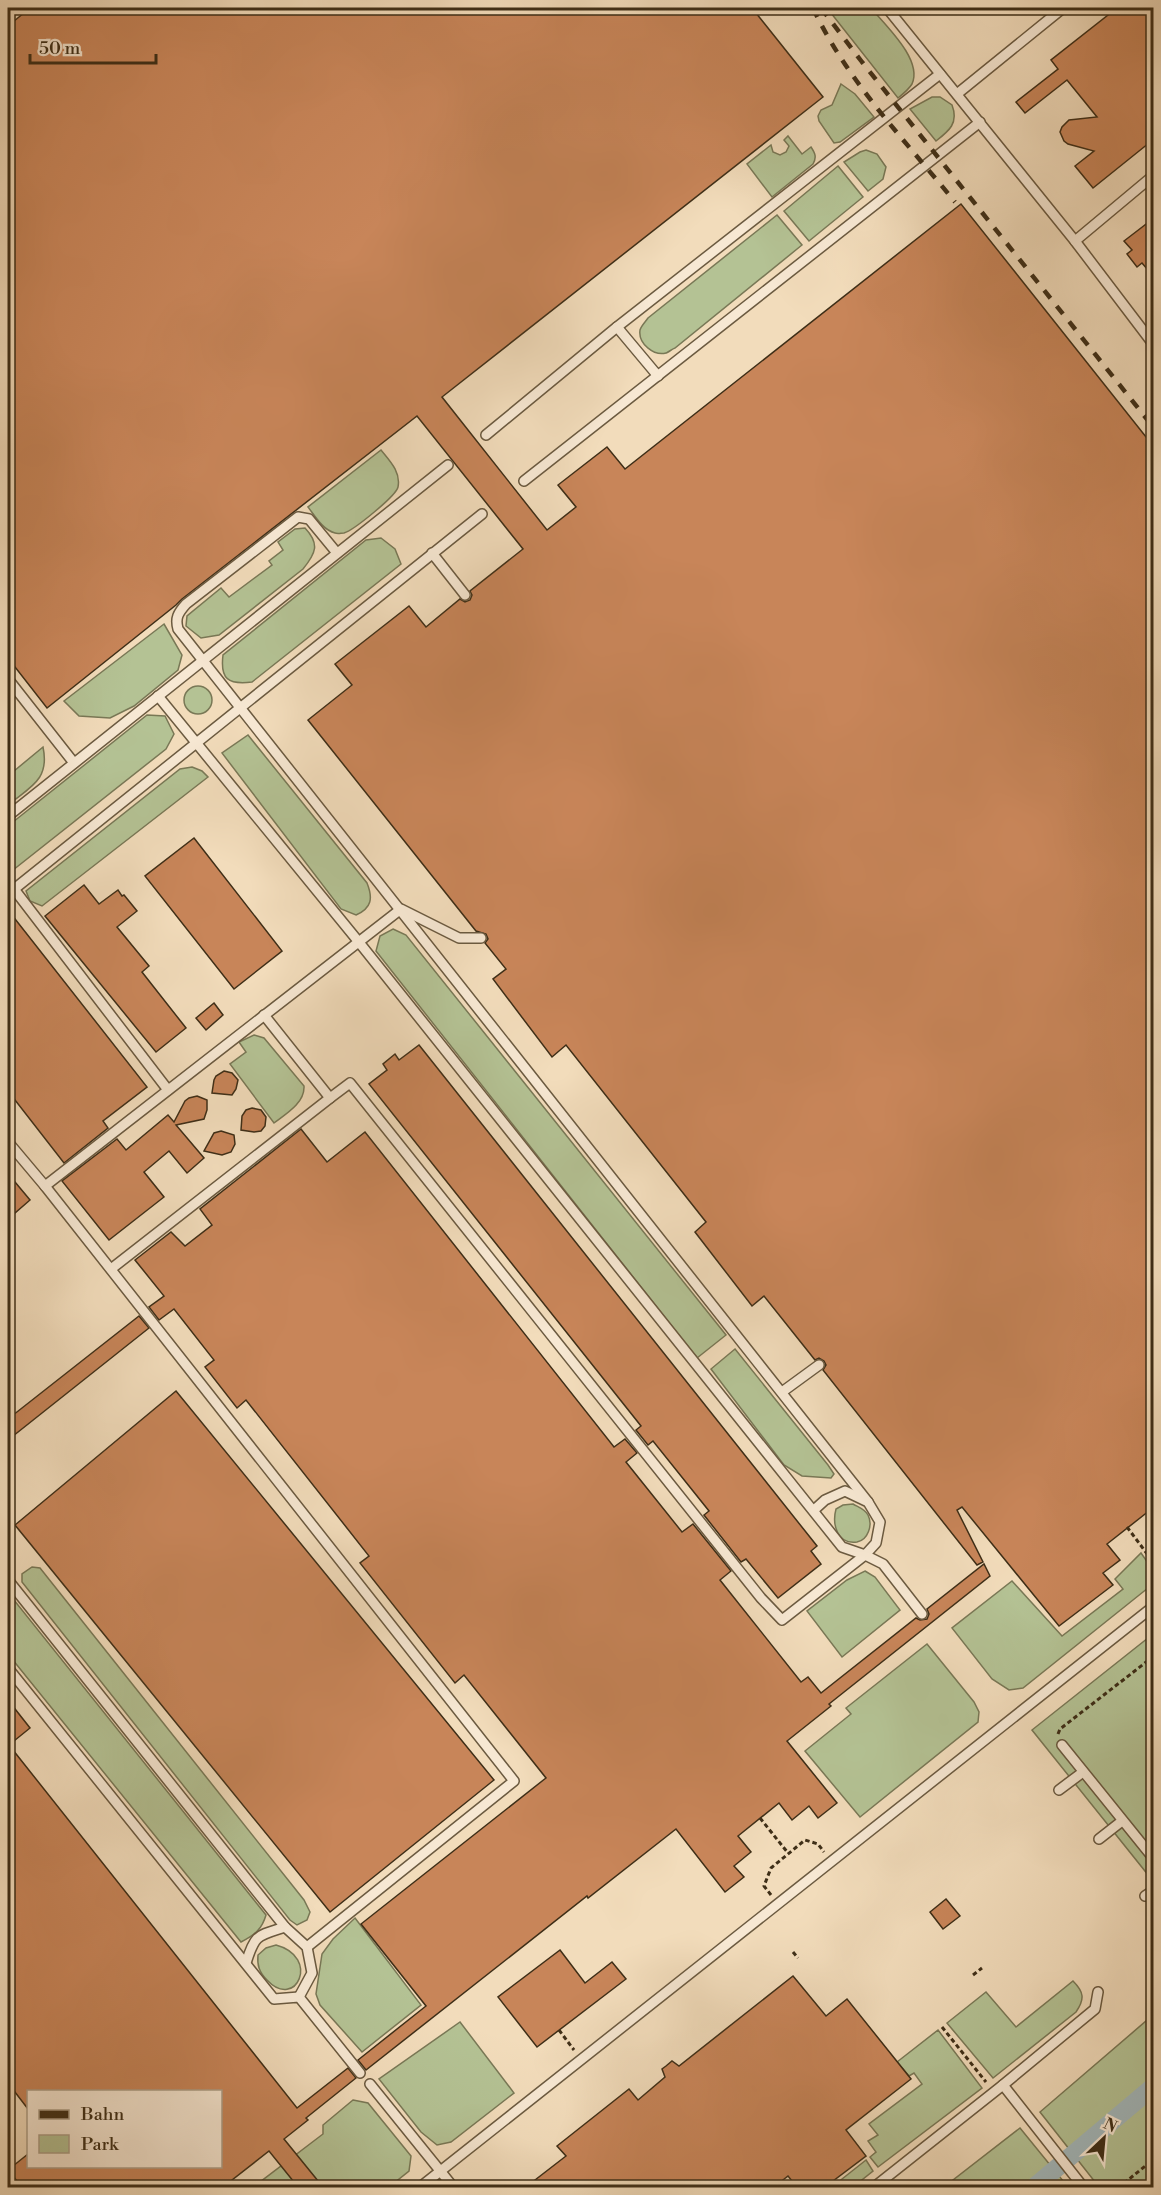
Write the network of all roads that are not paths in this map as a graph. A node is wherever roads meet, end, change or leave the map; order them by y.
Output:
1 (887, 8) edge
2 (1063, 8) edge
3 (940, 74) junction
4 (957, 94) junction
5 (980, 122) junction
6 (1154, 175) edge
7 (1075, 241) junction
8 (617, 327) junction
9 (1154, 345) edge
10 (658, 376) junction
11 (486, 435) dead end
12 (448, 465) dead end
13 (524, 481) dead end
14 (482, 514) dead end
15 (337, 553) junction
16 (432, 553) junction
17 (465, 595) dead end
18 (202, 660) junction
19 (8, 679) edge
20 (158, 696) junction
21 (240, 708) junction
22 (195, 743) junction
23 (74, 763) junction
24 (8, 816) edge
25 (11, 891) edge
26 (401, 909) junction
27 (482, 938) dead end
28 (358, 941) junction
29 (264, 1015) junction
30 (168, 1090) junction
31 (330, 1098) junction
32 (8, 1142) edge
33 (45, 1185) junction
34 (111, 1269) junction
35 (819, 1365) dead end
36 (782, 1392) junction
37 (868, 1502) junction
38 (814, 1510) junction
39 (865, 1555) junction
40 (8, 1580) edge
41 (1154, 1606) edge
42 (922, 1614) dead end
43 (8, 1668) edge
44 (1062, 1744) road end
45 (1083, 1772) junction
46 (1059, 1790) dead end
47 (1122, 1821) junction
48 (1099, 1839) dead end
49 (1154, 1859) edge
50 (1154, 1890) edge
51 (1145, 1896) dead end
52 (285, 1927) junction
53 (307, 1947) junction
54 (246, 1963) junction
55 (1098, 1992) dead end
56 (299, 1997) junction
57 (360, 2073) dead end
58 (370, 2084) dead end
59 (1003, 2085) junction
60 (440, 2171) junction
61 (419, 2187) edge
62 (454, 2187) edge
63 (873, 2187) edge
64 (1084, 2187) edge

1 - 3 lane
2 - 4 lane
3 - 4 lane
3 - 8 lane
4 - 5 lane
5 - 7 lane
5 - 10 lane
6 - 7 lane
7 - 9 lane
8 - 10 lane
8 - 11 lane
10 - 13 lane
12 - 15 lane
14 - 16 lane
15 - 18 lane
15 - 18 lane
16 - 17 lane
16 - 21 lane
18 - 20 lane
18 - 21 lane
19 - 23 lane
20 - 22 lane
20 - 23 lane
21 - 22 lane
21 - 26 lane
22 - 25 lane
22 - 28 lane
23 - 24 lane
25 - 30 lane
26 - 27 lane
26 - 28 lane
26 - 36 lane
28 - 29 lane
28 - 38 lane
29 - 30 lane
29 - 31 lane
30 - 33 lane
31 - 34 lane
31 - 39 lane
32 - 33 lane
33 - 34 lane
34 - 53 lane
35 - 36 lane
36 - 37 lane
37 - 38 lane
37 - 39 lane
38 - 39 lane
39 - 42 lane
40 - 52 lane
41 - 60 lane
43 - 54 lane
44 - 45 lane
45 - 46 lane
45 - 47 lane
47 - 48 lane
47 - 49 lane
50 - 51 lane
52 - 53 lane
52 - 54 lane
53 - 56 lane
54 - 56 lane
55 - 59 lane
56 - 57 lane
58 - 60 lane
59 - 63 lane
59 - 64 lane
60 - 61 lane
60 - 62 lane

